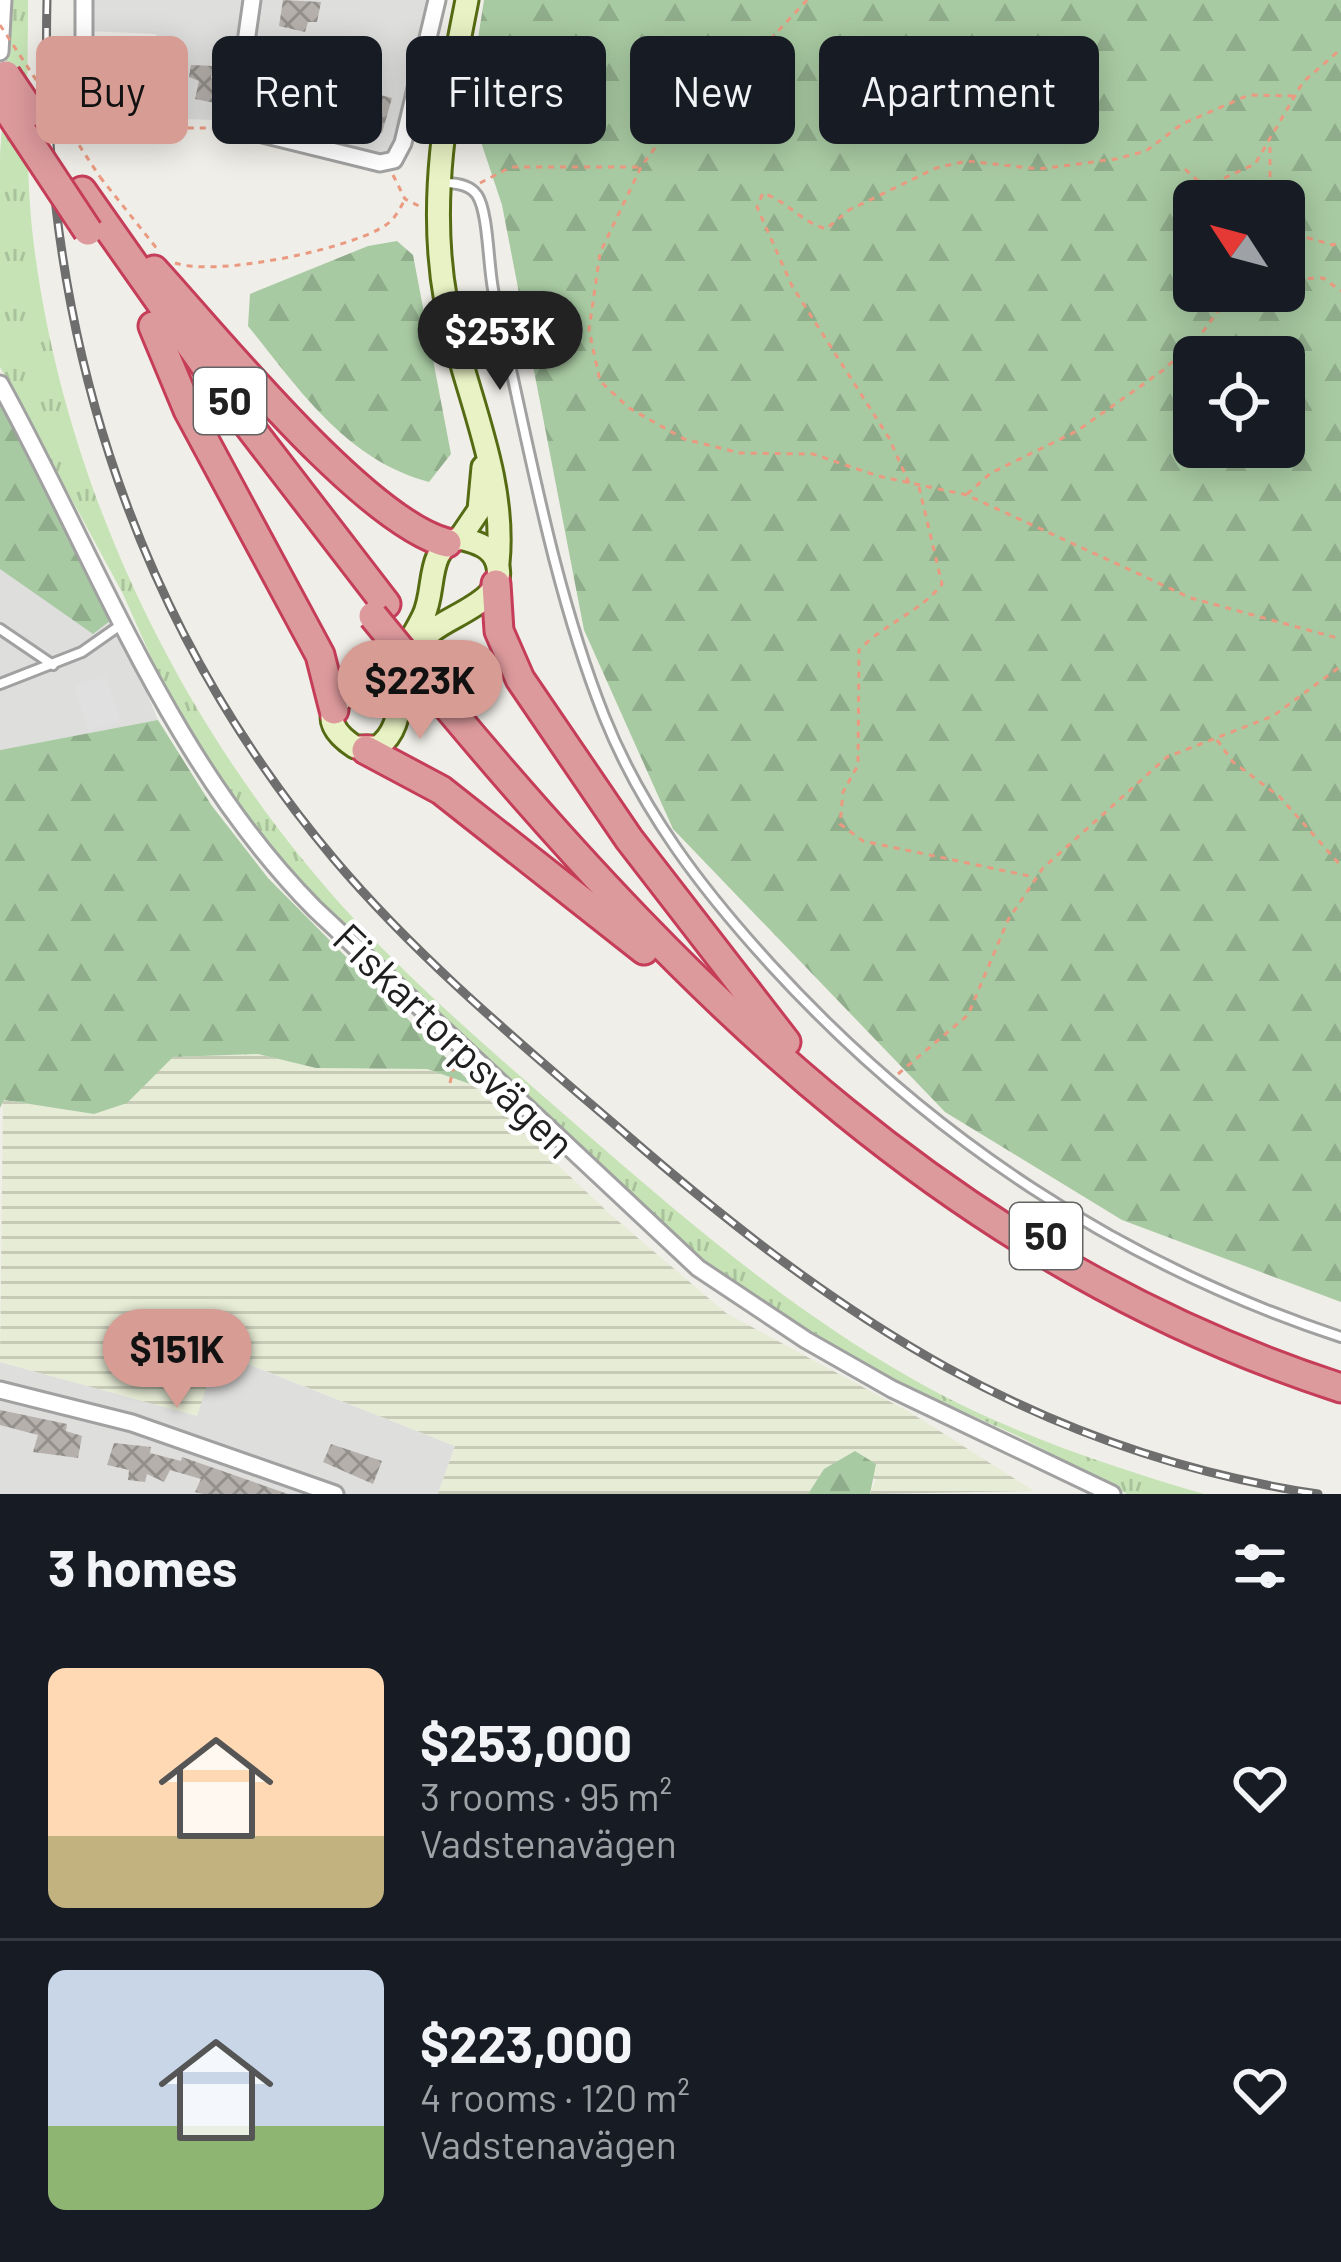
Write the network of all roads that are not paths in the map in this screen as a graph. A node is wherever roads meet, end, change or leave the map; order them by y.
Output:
1 (3, 0) edge
2 (84, 0) edge
3 (252, 0) edge
4 (437, 0) edge
5 (467, 0) edge
6 (84, 36) edge
7 (0, 52) edge
8 (0, 65) edge
9 (0, 98) edge
10 (444, 183) junction
11 (91, 184) junction
12 (153, 326) junction
13 (1, 387) edge
14 (484, 448) junction
15 (453, 541) junction
16 (497, 574) junction
17 (380, 610) junction
18 (125, 622) junction
19 (0, 629) edge
20 (53, 665) junction
21 (0, 683) edge
22 (452, 698) junction
23 (334, 710) junction
24 (366, 750) junction
25 (741, 1025) junction
26 (786, 1042) junction
27 (1341, 1337) edge
28 (1341, 1369) edge
29 (1341, 1388) edge
30 (0, 1390) edge
31 (335, 1494) edge
32 (1112, 1494) edge

1 - 7 street
2 - 6 street
3 - 4 street
5 - 10 main road
8 - 11 highway, 50, bridge
9 - 12 highway, 50, bridge
10 - 14 main road
10 - 27 lane
11 - 15 highway, 50
11 - 17 highway, 50
12 - 17 highway, 50
12 - 23 highway
13 - 18 street, Fiskartorpsvägen
14 - 15 main road
14 - 16 main road
15 - 16 main road
15 - 23 main road
16 - 24 main road
16 - 26 highway
17 - 22 highway, 50, bridge
18 - 20 lane
18 - 32 street, Fiskartorpsvägen
19 - 20 lane
20 - 21 lane
22 - 25 highway, 50
22 - 26 highway, 50
23 - 24 main road
24 - 25 highway
25 - 29 highway, 50
26 - 28 highway, 50
30 - 31 street

